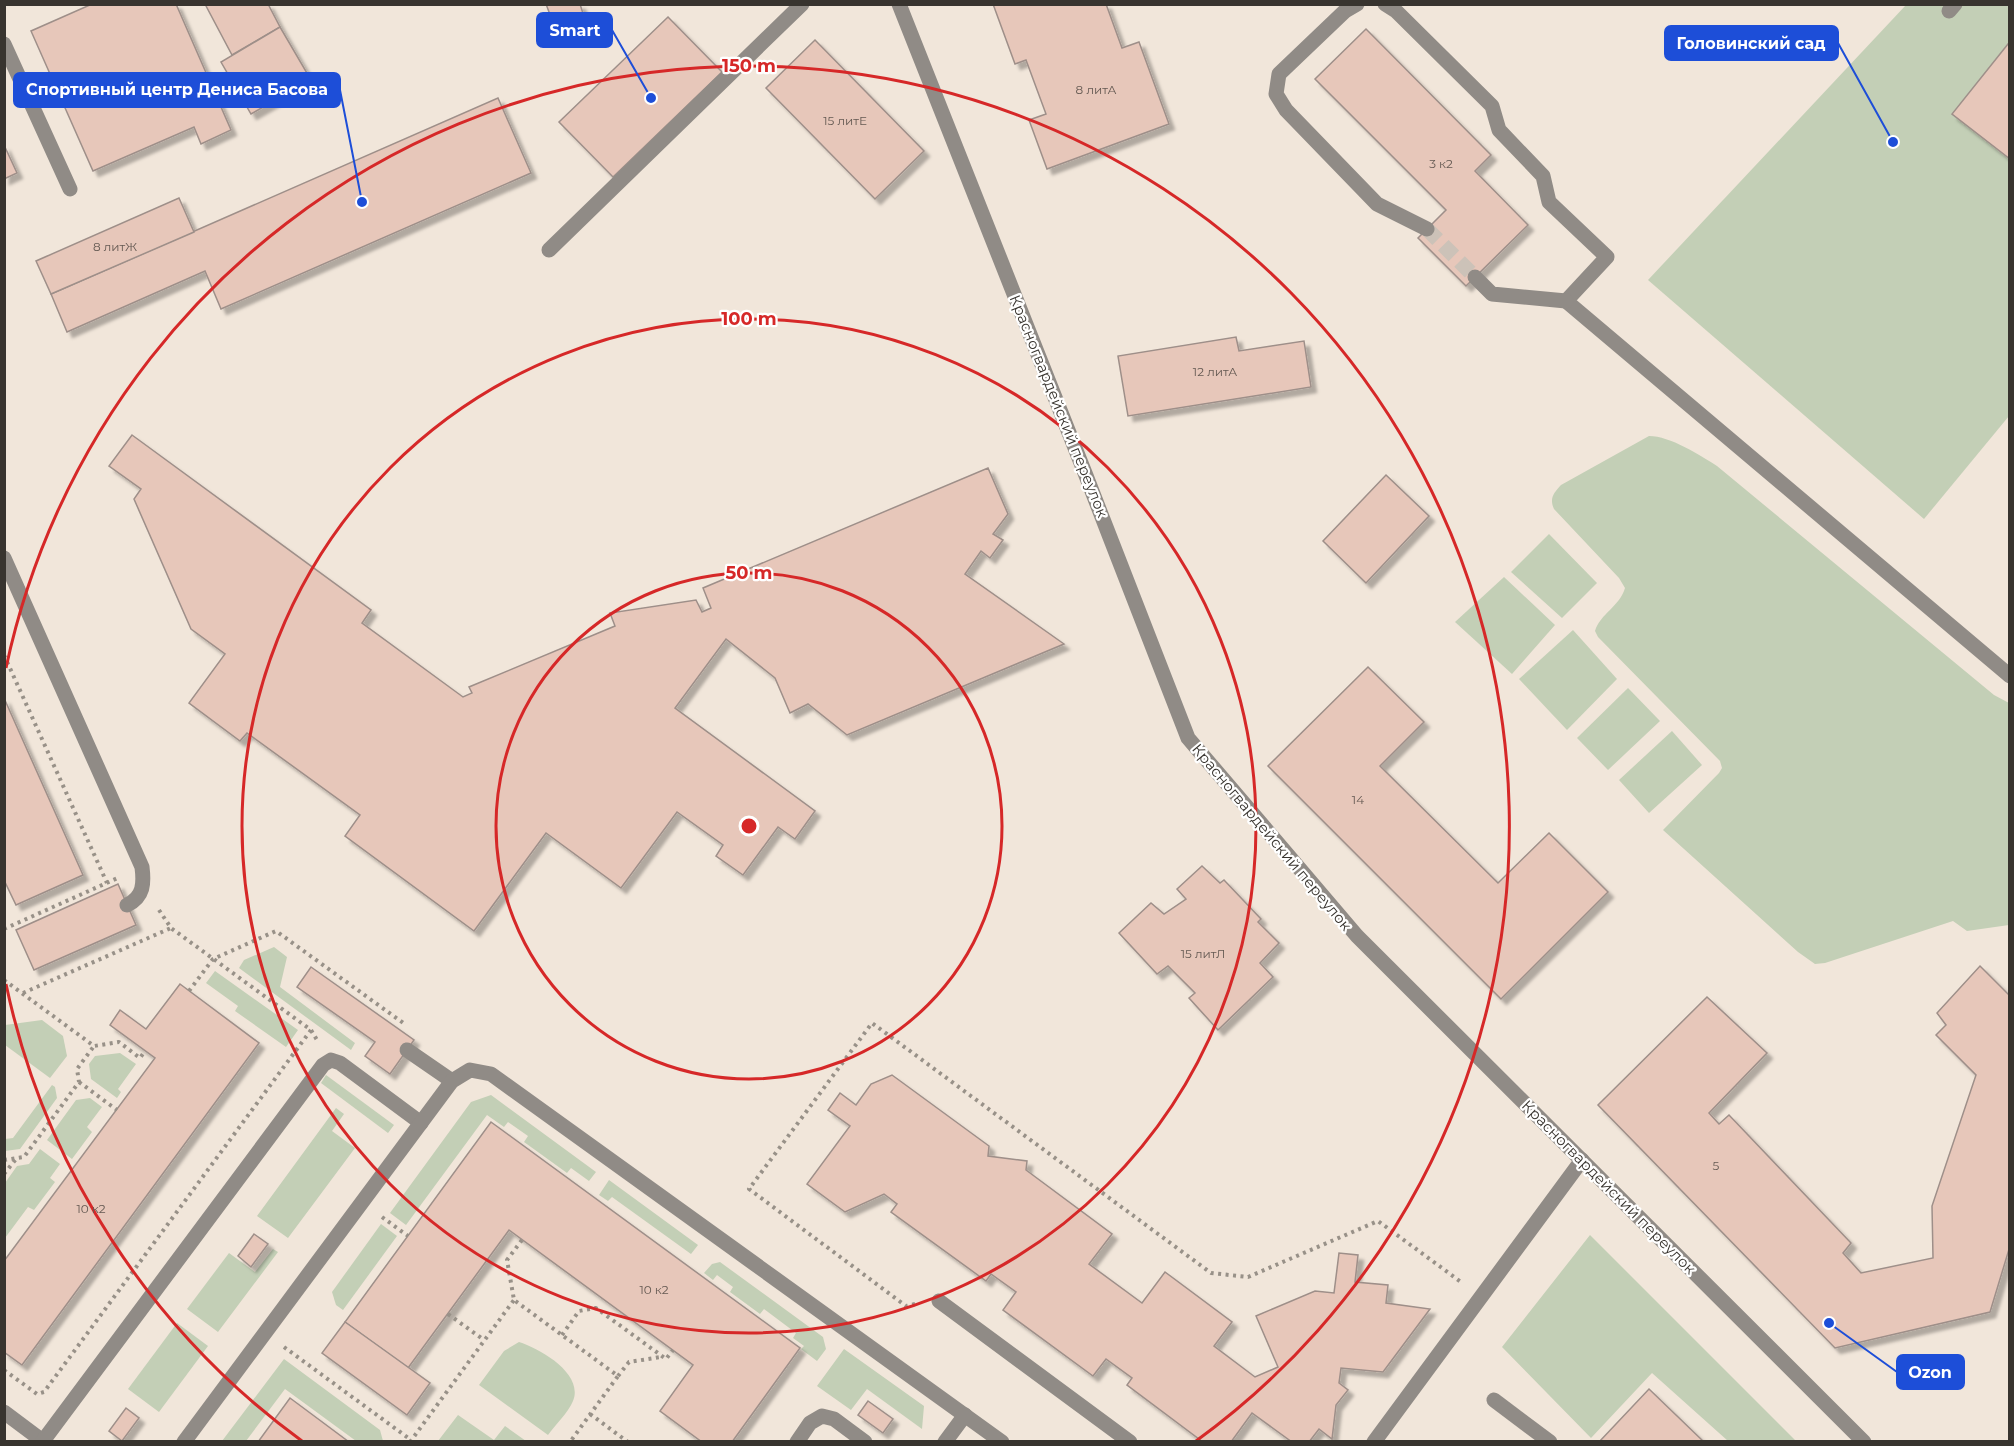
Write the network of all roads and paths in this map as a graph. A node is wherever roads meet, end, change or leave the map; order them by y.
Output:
1 (802, 4) edge
2 (899, 4) edge
3 (1357, 4) edge
4 (1385, 4) edge
5 (4, 44) edge
6 (70, 189) dead end
7 (1427, 229) tunnel mouth
8 (549, 250) dead end
9 (1475, 277) tunnel mouth
10 (1566, 301) junction
11 (4, 558) edge
12 (4, 655) edge
13 (2010, 676) edge
14 (142, 867) junction
15 (107, 883) junction
16 (144, 887) junction
17 (127, 905) dead end
18 (4, 928) edge
19 (171, 928) junction
20 (213, 959) junction
21 (4, 980) edge
22 (189, 991) dead end
23 (22, 993) junction
24 (411, 1028) dead end
25 (310, 1030) junction
26 (94, 1046) junction
27 (407, 1050) dead end
28 (145, 1051) dead end
29 (331, 1060) junction
30 (452, 1081) junction
31 (79, 1082) junction
32 (117, 1110) dead end
33 (421, 1123) junction
34 (16, 1159) junction
35 (4, 1160) edge
36 (1582, 1160) junction
37 (4, 1174) edge
38 (381, 1217) dead end
39 (408, 1236) dead end
40 (522, 1240) dead end
41 (1480, 1297) junction
42 (514, 1300) junction
43 (939, 1301) joint
44 (448, 1314) dead end
45 (562, 1335) junction
46 (484, 1341) junction
47 (284, 1347) dead end
48 (673, 1350) dead end
49 (662, 1356) junction
50 (4, 1370) edge
51 (618, 1376) junction
52 (1494, 1400) dead end
53 (4, 1412) edge
54 (590, 1414) junction
55 (965, 1415) junction
56 (44, 1441) edge
57 (411, 1441) edge
58 (184, 1442) edge
59 (570, 1442) edge
60 (628, 1442) edge
61 (797, 1442) edge
62 (865, 1442) edge
63 (945, 1442) edge
64 (1002, 1442) edge
65 (1130, 1442) edge
66 (1374, 1442) edge
67 (1550, 1442) edge
68 (1864, 1442) edge

1 - 8 street
2 - 36 street, Красногвардейский переулок
3 - 7 street
4 - 10 street
5 - 6 street
9 - 10 street
10 - 13 street
11 - 14 street
12 - 15 path
14 - 15 path
14 - 16 street
15 - 18 path
16 - 17 street
16 - 19 path
19 - 20 path
19 - 23 path
20 - 22 path
20 - 24 path
20 - 25 path
21 - 23 path
23 - 26 path
25 - 29 path
25 - 50 path
26 - 28 path
26 - 31 path
27 - 30 street
29 - 33 street
29 - 56 street
30 - 33 street
30 - 55 street
31 - 32 path
31 - 34 path
33 - 58 street
34 - 35 path
34 - 37 path
36 - 41 street
36 - 68 street, Красногвардейский переулок
38 - 39 path
40 - 42 path
41 - 43 path
41 - 66 street
42 - 45 path
42 - 46 path
43 - 65 street
44 - 46 path
45 - 49 path
45 - 51 path
46 - 57 path
47 - 57 path
48 - 49 path
49 - 51 path
51 - 54 path
52 - 67 street
53 - 56 street
54 - 59 path
54 - 60 path
55 - 63 street
55 - 64 street
61 - 62 street

